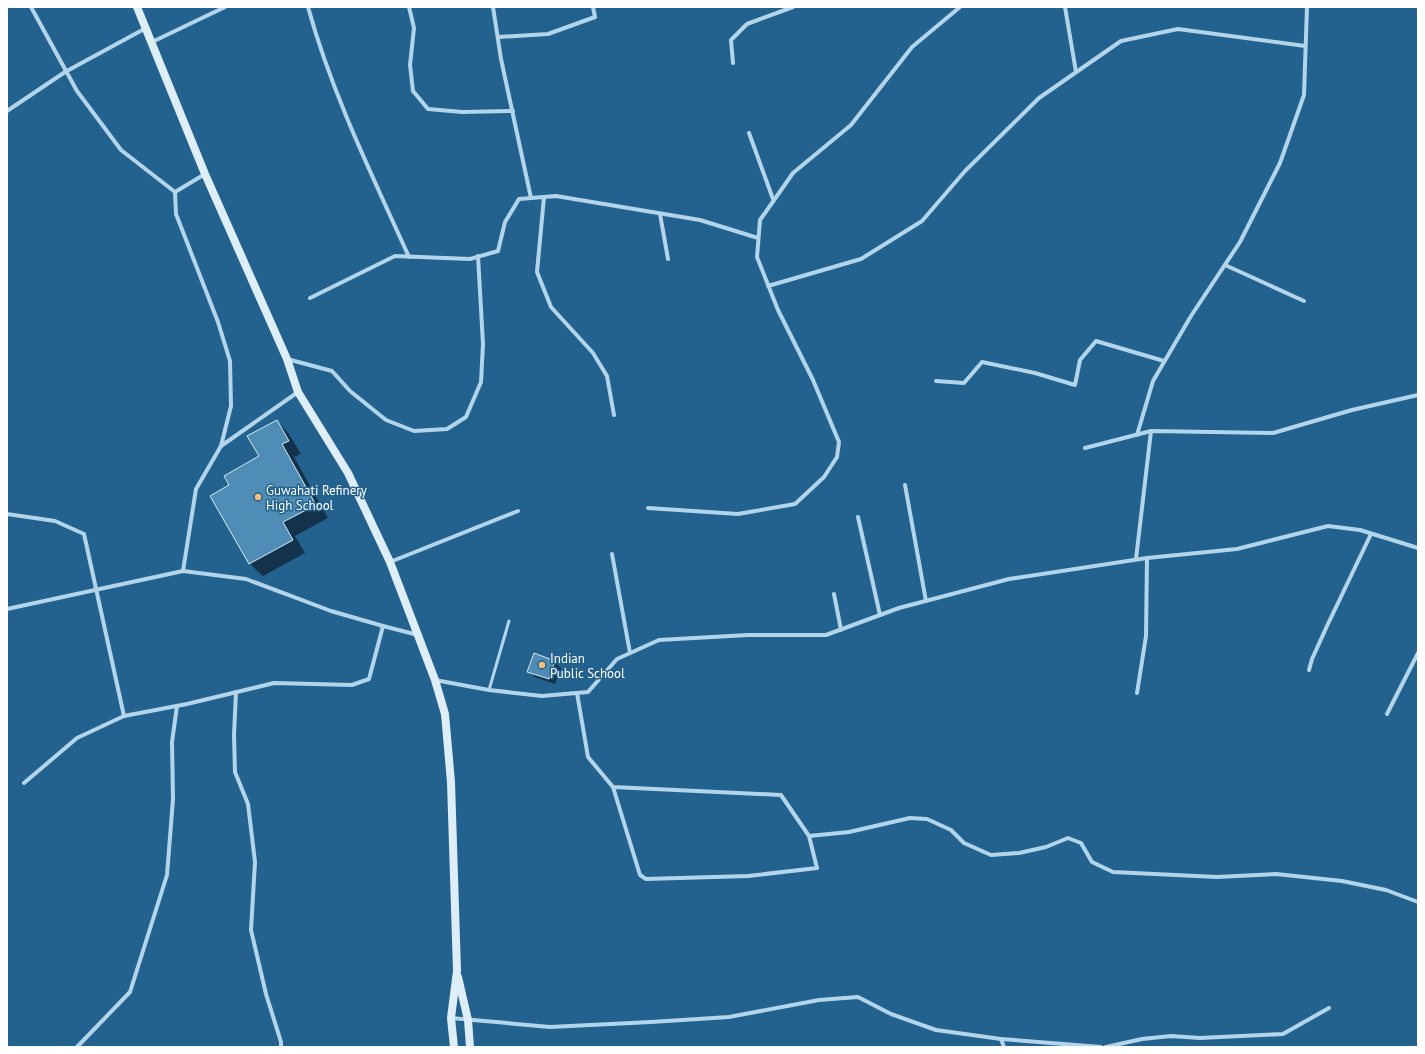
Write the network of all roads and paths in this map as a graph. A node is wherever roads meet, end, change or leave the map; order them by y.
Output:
1 (31, 7) edge
2 (137, 7) edge
3 (225, 7) edge
4 (308, 7) edge
5 (409, 7) edge
6 (493, 7) edge
7 (593, 7) edge
8 (792, 7) edge
9 (960, 7) edge
10 (1065, 7) edge
11 (1307, 7) edge
12 (146, 28) junction
13 (498, 37) junction
14 (152, 42) junction
15 (1305, 46) junction
16 (733, 63) dead end
17 (65, 72) junction
18 (1076, 72) junction
19 (7, 111) edge
20 (512, 111) junction
21 (748, 133) dead end
22 (205, 174) junction
23 (175, 192) junction
24 (544, 197) junction
25 (531, 198) junction
26 (773, 199) junction
27 (660, 214) junction
28 (758, 238) junction
29 (478, 256) junction
30 (409, 257) junction
31 (668, 259) dead end
32 (1225, 265) junction
33 (768, 286) junction
34 (310, 298) dead end
35 (1304, 301) dead end
36 (287, 359) junction
37 (1164, 361) junction
38 (936, 381) dead end
39 (298, 392) junction
40 (1418, 395) edge
41 (614, 415) dead end
42 (1151, 431) junction
43 (1137, 435) junction
44 (221, 446) junction
45 (1085, 448) dead end
46 (905, 485) dead end
47 (648, 508) dead end
48 (518, 511) dead end
49 (7, 514) edge
50 (858, 517) dead end
51 (1370, 534) junction
52 (1418, 548) edge
53 (612, 554) dead end
54 (1147, 558) junction
55 (1136, 560) junction
56 (390, 562) junction
57 (184, 571) junction
58 (98, 590) junction
59 (834, 594) dead end
60 (926, 601) junction
61 (7, 609) edge
62 (880, 615) junction
63 (509, 621) dead end
64 (383, 626) junction
65 (841, 630) junction
66 (419, 635) junction
67 (630, 653) junction
68 (1418, 653) edge
69 (1309, 670) dead end
70 (435, 680) junction
71 (489, 690) junction
72 (236, 692) junction
73 (577, 693) junction
74 (1137, 693) dead end
75 (177, 706) junction
76 (1387, 714) dead end
77 (124, 716) junction
78 (24, 783) dead end
79 (613, 787) junction
80 (809, 836) junction
81 (1418, 902) edge
82 (457, 971) junction
83 (1329, 1008) dead end
84 (451, 1018) junction
85 (468, 1020) junction
86 (1001, 1040) junction
87 (77, 1047) edge
88 (281, 1047) edge
89 (454, 1047) edge
90 (470, 1047) edge
91 (1004, 1047) edge
92 (1101, 1047) edge
93 (1106, 1047) edge

1 - 17 street
2 - 12 street
3 - 14 street
4 - 30 street
5 - 20 street
6 - 13 street
7 - 13 street
8 - 16 street
9 - 26 street
10 - 18 street
11 - 15 street
12 - 14 street
12 - 17 street
13 - 20 street
14 - 22 street
15 - 18 street
15 - 32 street
17 - 19 street
17 - 23 street
18 - 33 street
20 - 25 street
21 - 26 street
22 - 23 street
22 - 36 street
23 - 44 street
24 - 25 street
24 - 27 street
24 - 41 street
25 - 29 street
26 - 28 street
27 - 28 street
27 - 31 street
28 - 33 street
29 - 30 street
29 - 36 street
30 - 34 street
32 - 35 street
32 - 37 street
33 - 47 street
36 - 39 street
37 - 38 street
37 - 43 street
39 - 44 street
39 - 56 street
40 - 42 street
42 - 43 street
42 - 55 street
43 - 45 street
44 - 57 street
46 - 60 street
48 - 56 street
49 - 58 street
50 - 62 street
51 - 52 street
51 - 54 street
51 - 69 street
53 - 67 street
54 - 55 street
54 - 74 street
55 - 60 street
56 - 66 street
57 - 58 street
57 - 64 street
58 - 61 street
58 - 77 street
59 - 65 street
60 - 62 street
62 - 65 street
63 - 71 lane
64 - 66 street
64 - 72 street
65 - 67 street
66 - 70 street
67 - 73 street
68 - 76 street
70 - 71 street
70 - 82 street
71 - 73 street
72 - 75 street
72 - 88 street
73 - 79 street
75 - 77 street
75 - 87 street
77 - 78 street
79 - 80 street
79 - 80 street
80 - 81 street
82 - 84 street
82 - 85 street
83 - 93 street
84 - 85 street
84 - 89 street
85 - 86 street
85 - 90 street
86 - 91 street
86 - 92 street

